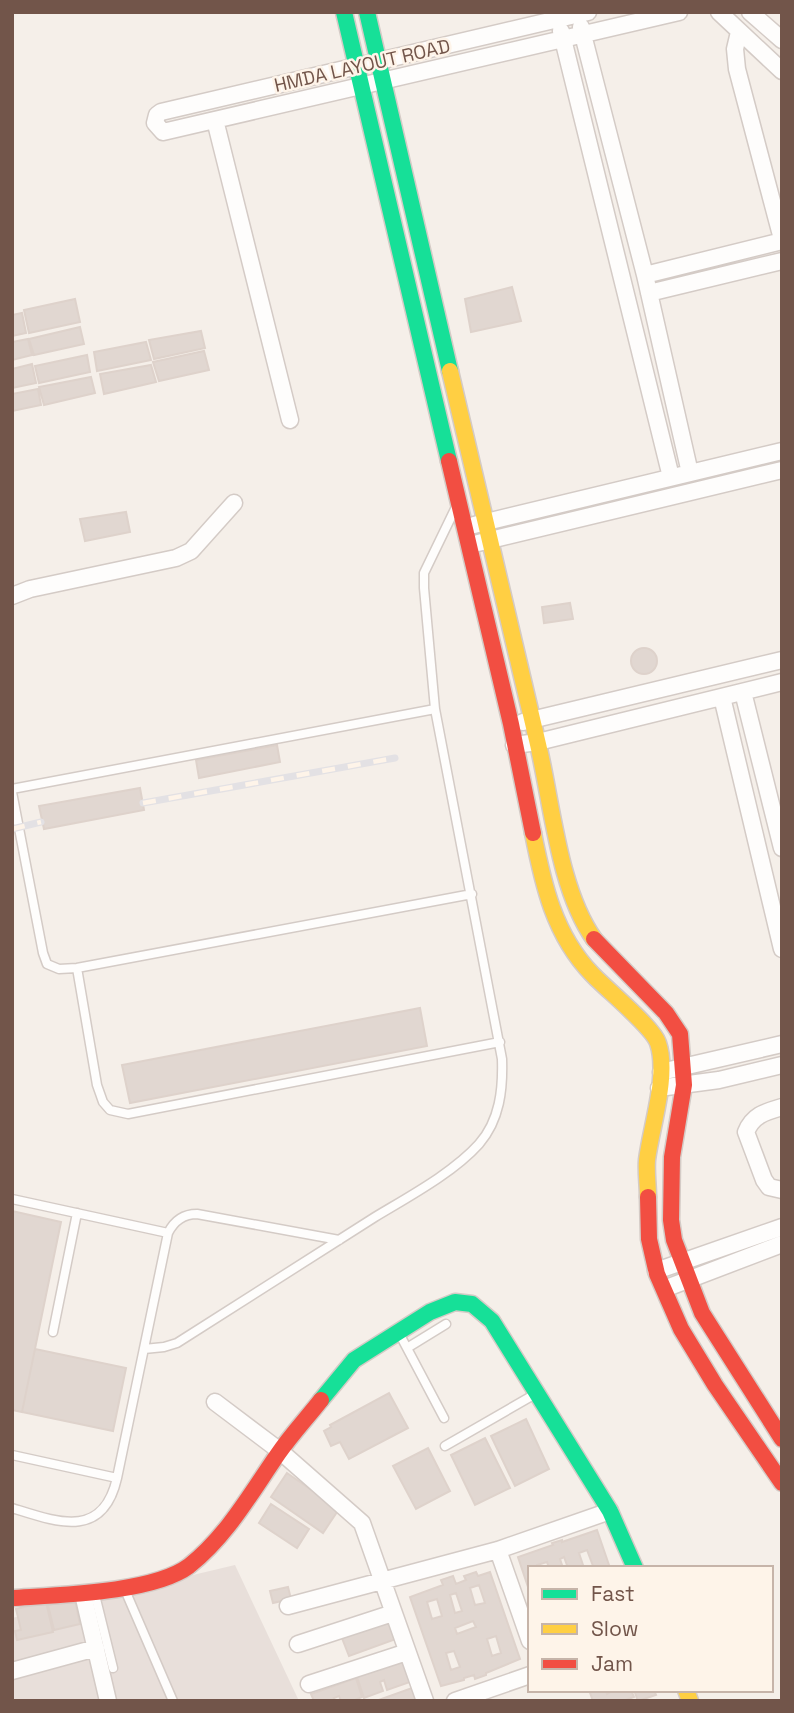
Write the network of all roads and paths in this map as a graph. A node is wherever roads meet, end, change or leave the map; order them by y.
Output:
1 (344, 12) edge
2 (367, 12) edge
3 (680, 12) edge
4 (719, 12) edge
5 (750, 12) edge
6 (583, 13) edge
7 (558, 19) junction
8 (739, 32) junction
9 (583, 35) junction
10 (563, 39) junction
11 (782, 40) edge
12 (379, 61) junction
13 (357, 66) junction
14 (782, 71) edge
15 (382, 81) junction
16 (362, 86) junction
17 (209, 101) junction
18 (215, 120) junction
19 (782, 240) edge
20 (782, 261) edge
21 (620, 265) junction
22 (643, 267) junction
23 (649, 293) junction
24 (290, 420) dead end
25 (782, 451) edge
26 (782, 470) edge
27 (690, 473) junction
28 (671, 477) junction
29 (458, 501) junction
30 (234, 503) dead end
31 (485, 522) junction
32 (465, 528) junction
33 (489, 541) junction
34 (468, 546) junction
35 (12, 596) edge
36 (782, 660) edge
37 (782, 682) edge
38 (743, 692) junction
39 (722, 697) junction
40 (435, 709) junction
41 (533, 720) junction
42 (511, 724) junction
43 (538, 742) junction
44 (514, 745) junction
45 (12, 791) edge
46 (782, 848) edge
47 (472, 894) junction
48 (782, 948) edge
49 (77, 968) junction
50 (500, 1042) junction
51 (782, 1044) edge
52 (782, 1065) edge
53 (684, 1067) junction
54 (660, 1080) junction
55 (684, 1085) junction
56 (782, 1107) edge
57 (782, 1189) edge
58 (12, 1199) edge
59 (77, 1213) junction
60 (782, 1227) edge
61 (168, 1233) junction
62 (339, 1240) junction
63 (782, 1244) edge
64 (681, 1262) junction
65 (656, 1271) junction
66 (687, 1279) junction
67 (664, 1289) junction
68 (446, 1324) dead end
69 (397, 1331) junction
70 (52, 1332) dead end
71 (407, 1348) junction
72 (144, 1349) junction
73 (537, 1393) junction
74 (215, 1402) dead end
75 (444, 1418) dead end
76 (782, 1439) edge
77 (445, 1446) dead end
78 (782, 1447) edge
79 (280, 1451) junction
80 (12, 1455) edge
81 (762, 1456) junction
82 (779, 1474) edge
83 (117, 1478) junction
84 (12, 1508) edge
85 (610, 1511) junction
86 (498, 1550) junction
87 (634, 1566) edge
88 (381, 1580) junction
89 (124, 1587) junction
90 (89, 1593) junction
91 (12, 1598) edge
92 (288, 1606) dead end
93 (393, 1613) junction
94 (528, 1635) edge
95 (298, 1644) dead end
96 (96, 1648) junction
97 (407, 1652) junction
98 (113, 1668) dead end
99 (12, 1671) edge
100 (528, 1676) edge
101 (309, 1684) dead end
102 (108, 1701) edge
103 (173, 1701) edge
104 (425, 1701) edge
105 (455, 1701) edge

1 - 13 street
2 - 12 street
3 - 9 street
4 - 8 street
5 - 11 street
6 - 7 street, HMDA LAYOUT ROAD
6 - 9 street
7 - 10 street
7 - 12 street, HMDA LAYOUT ROAD
8 - 14 street
8 - 19 street
9 - 10 street
9 - 22 street
10 - 15 street
10 - 21 street
12 - 13 street, HMDA LAYOUT ROAD
12 - 15 street
13 - 16 street
13 - 17 street, HMDA LAYOUT ROAD
15 - 16 street
15 - 31 street
16 - 18 street
16 - 29 street
17 - 18 street
17 - 18 street, HMDA LAYOUT ROAD
18 - 24 street
19 - 22 street
20 - 23 street
21 - 22 street
21 - 28 street
22 - 23 street
23 - 27 street
25 - 27 street
26 - 33 street
27 - 28 street
28 - 31 street
29 - 32 street
29 - 40 lane
30 - 35 street
31 - 32 street
31 - 33 street
32 - 34 street
33 - 34 street
33 - 41 street
34 - 42 street
36 - 41 street
37 - 38 street
38 - 39 street
38 - 46 street
39 - 43 street
39 - 48 street
40 - 45 lane
40 - 47 lane
41 - 42 street
41 - 43 street
42 - 44 street
43 - 44 street
43 - 53 street
44 - 54 street
45 - 49 lane
47 - 49 lane
47 - 50 lane
49 - 50 lane
50 - 62 lane
51 - 53 street
52 - 55 street
53 - 54 street
53 - 55 street
54 - 55 street
54 - 65 street
55 - 64 street
56 - 57 street
58 - 59 lane
59 - 61 lane
59 - 70 lane
60 - 64 street
61 - 62 lane
61 - 72 lane
62 - 72 lane
63 - 66 street
64 - 65 street
64 - 66 street
65 - 67 street
66 - 67 street
66 - 76 street
67 - 81 street
68 - 71 lane
69 - 71 lane
69 - 73 street
69 - 79 street
71 - 75 lane
72 - 83 lane
73 - 77 lane
73 - 85 street
74 - 79 street
78 - 81 street
79 - 88 street
79 - 89 street
80 - 83 lane
81 - 82 street
83 - 84 lane
85 - 86 street
85 - 87 street
86 - 88 street
86 - 94 street
88 - 92 street
88 - 93 street
89 - 90 street
89 - 103 lane
90 - 91 street
90 - 96 street
90 - 98 lane
93 - 95 street
93 - 97 street
96 - 99 street
96 - 102 street
97 - 101 street
97 - 104 street
100 - 105 street

